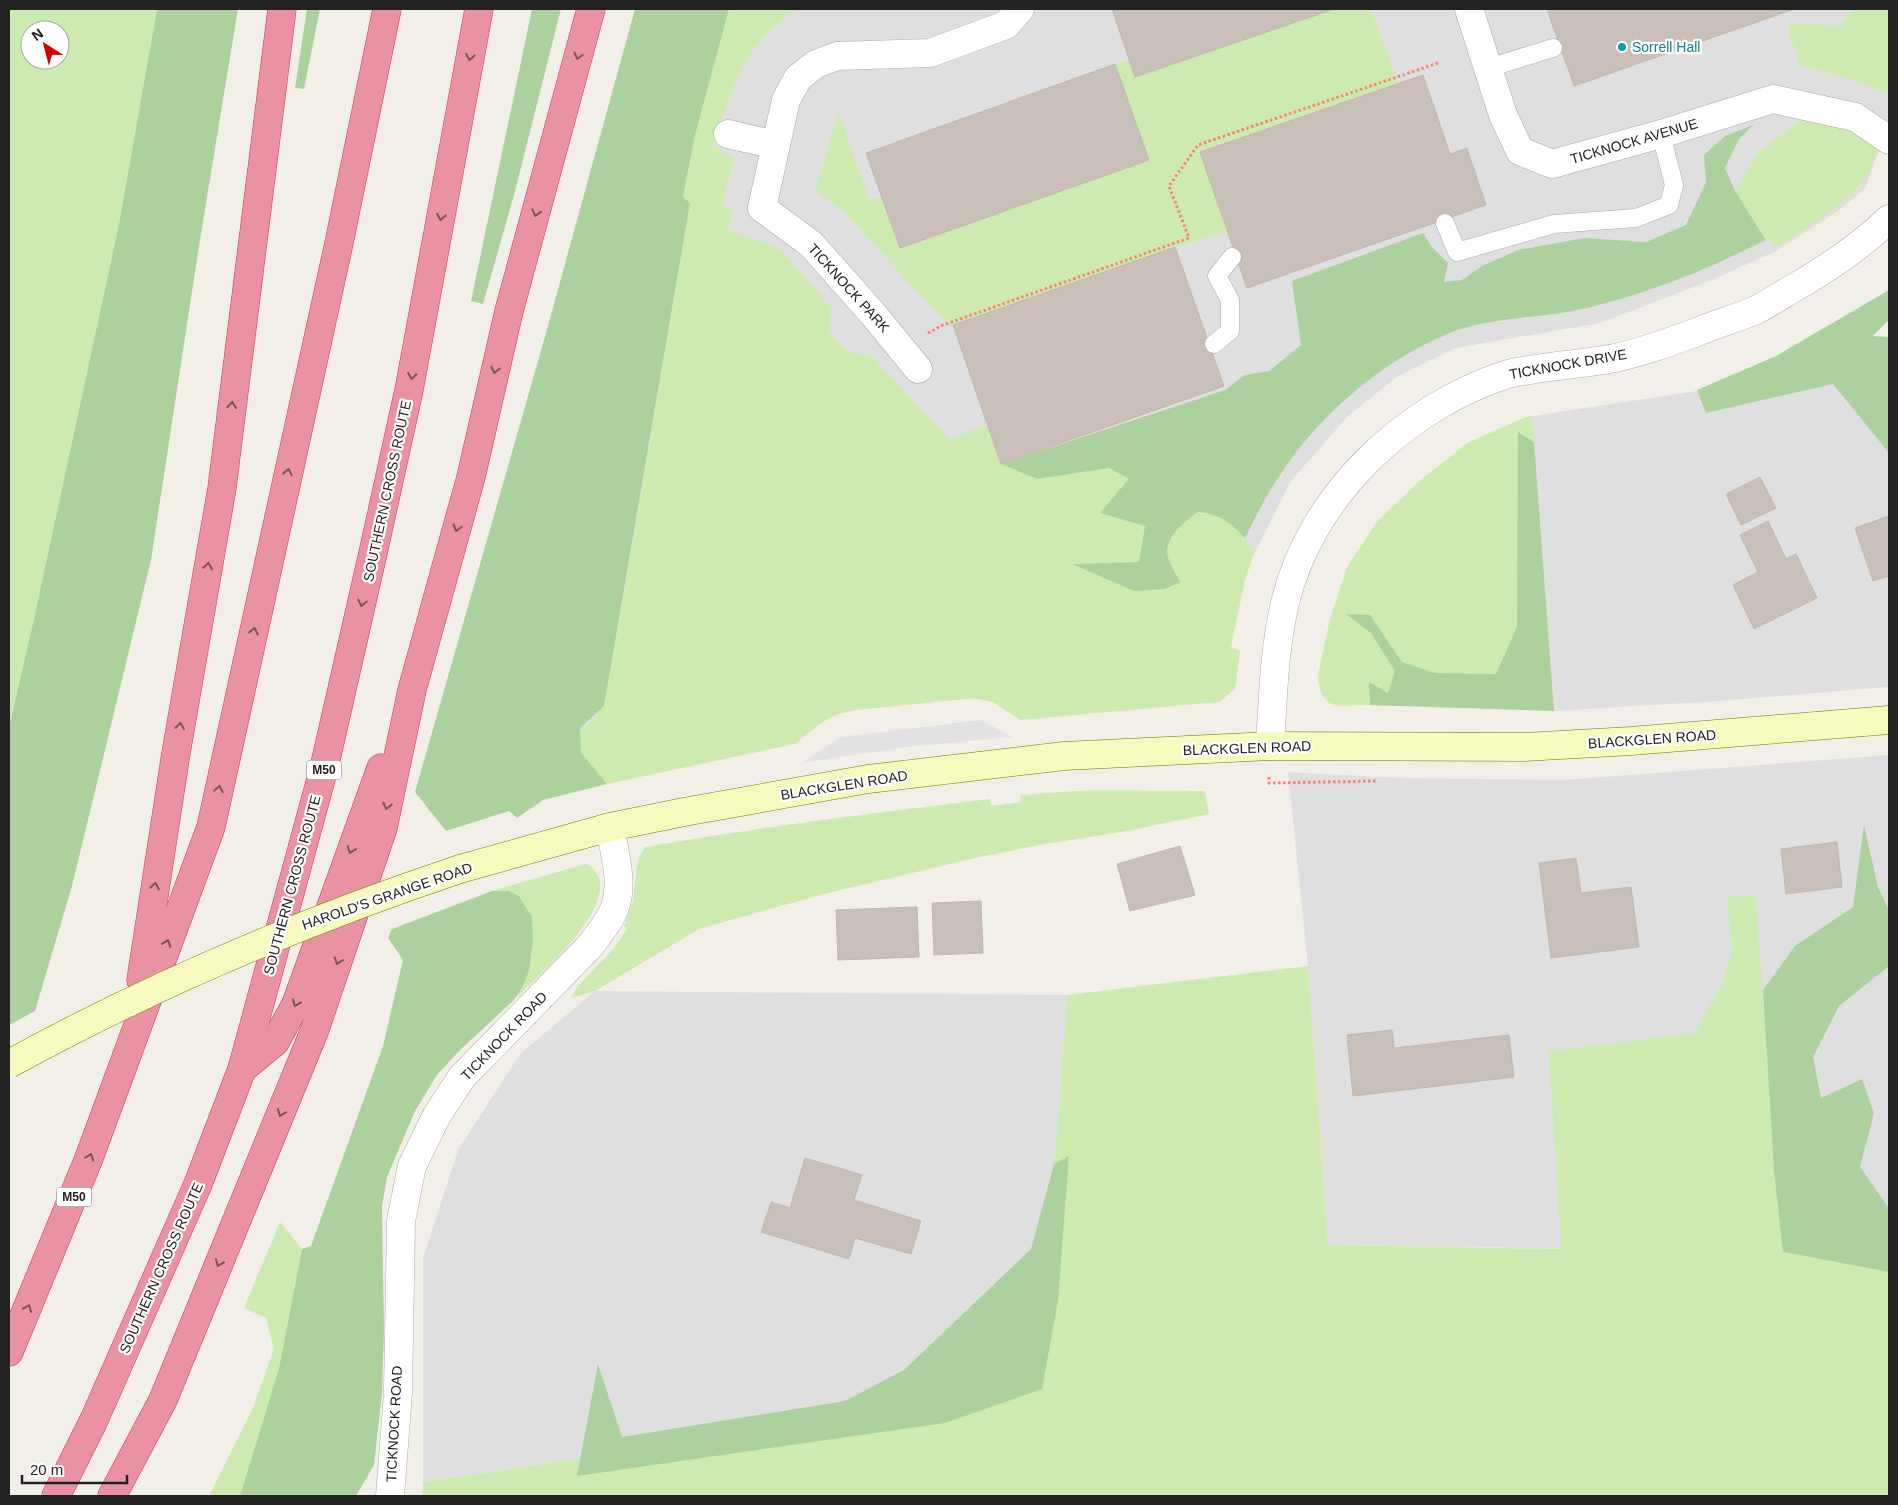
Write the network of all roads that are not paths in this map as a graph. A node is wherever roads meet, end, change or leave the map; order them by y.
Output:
1 (282, 9) edge
2 (387, 9) edge
3 (479, 9) edge
4 (591, 9) edge
5 (1020, 9) edge
6 (1469, 9) edge
7 (1553, 48) dead end
8 (1488, 68) junction
9 (728, 134) dead end
10 (1661, 134) junction
11 (1889, 140) edge
12 (776, 145) junction
13 (1889, 219) edge
14 (1444, 223) dead end
15 (1232, 257) dead end
16 (1214, 344) dead end
17 (918, 368) dead end
18 (412, 690) junction
19 (1889, 720) edge
20 (1270, 746) junction
21 (610, 827) junction
22 (132, 1038) junction
23 (9, 1064) edge
24 (242, 1069) junction
25 (9, 1352) edge
26 (56, 1496) edge
27 (112, 1496) edge
28 (390, 1496) edge

22 -> 1 highway
22 -> 2 highway, M50
3 -> 24 highway, SOUTHERN CROSS ROUTE / M50
4 -> 18 highway
5 - 12 street, TICKNOCK PARK
6 - 8 street, TICKNOCK AVENUE
7 - 8 lane
8 - 10 street, TICKNOCK AVENUE
9 - 12 street
10 - 11 street, TICKNOCK AVENUE
10 - 14 lane
12 - 17 street, TICKNOCK PARK
13 - 20 street, TICKNOCK DRIVE
15 - 16 lane
18 -> 24 highway
18 -> 27 highway
19 - 20 street, BLACKGLEN ROAD
20 - 21 street, BLACKGLEN ROAD
21 - 23 street, HAROLD'S GRANGE ROAD, bridge
21 - 28 street, TICKNOCK ROAD
25 -> 22 highway, M50
24 - 26 highway, SOUTHERN CROSS ROUTE / M50

